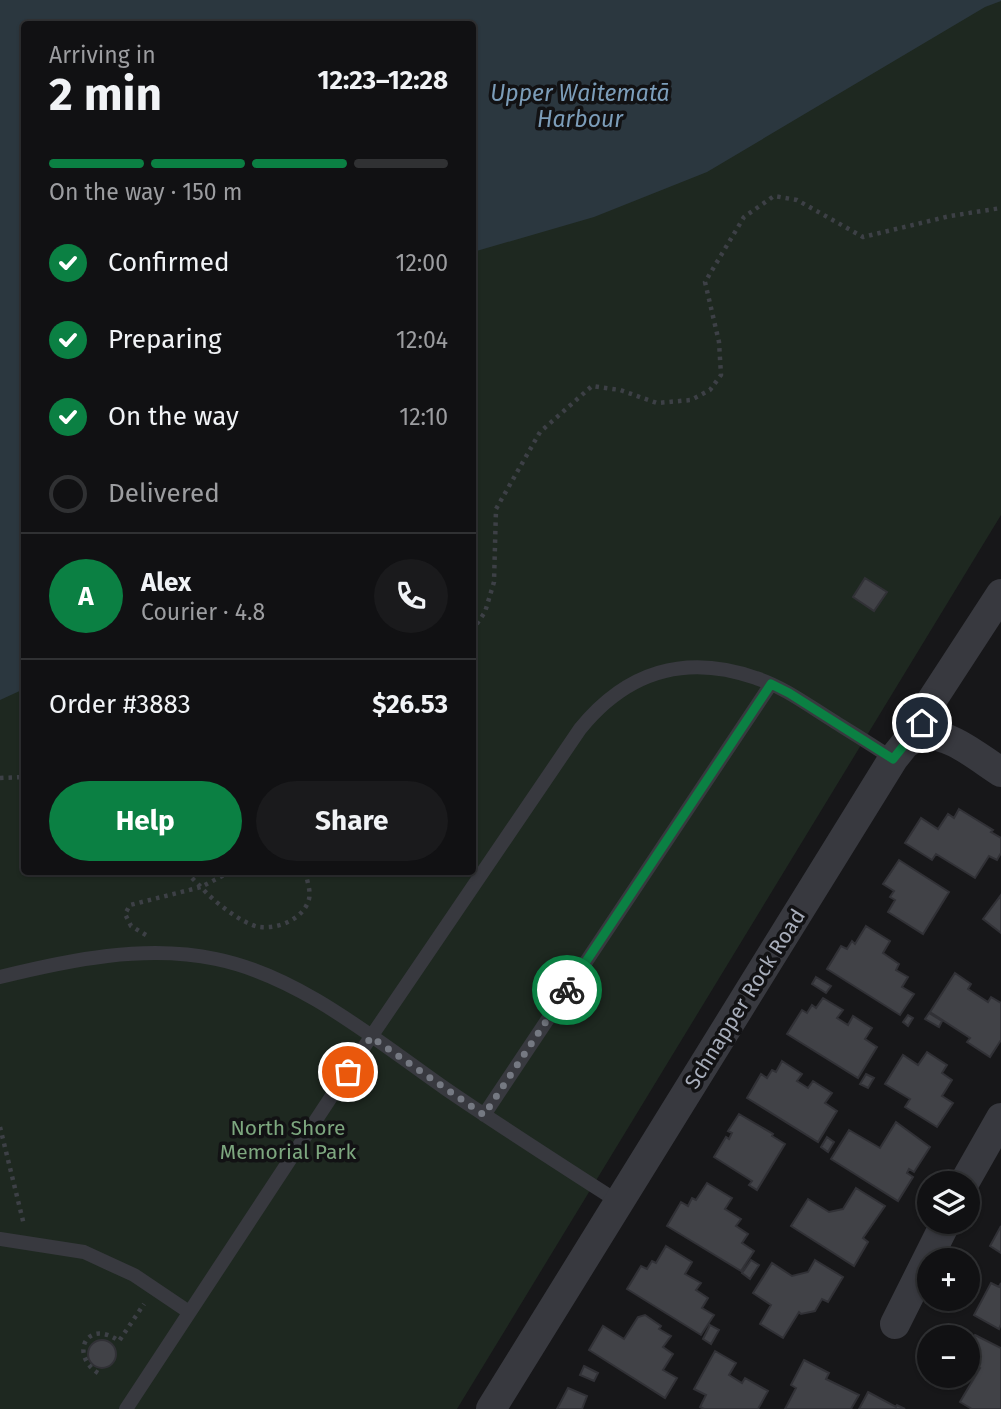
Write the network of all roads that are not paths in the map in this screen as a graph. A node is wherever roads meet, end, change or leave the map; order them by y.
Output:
1 (1001, 594) edge
2 (771, 684) junction
3 (920, 734) junction
4 (893, 759) junction
5 (1001, 772) edge
6 (0, 977) edge
7 (371, 1037) junction
8 (484, 1115) junction
9 (1001, 1118) edge
10 (971, 1171) edge
11 (620, 1203) junction
12 (940, 1234) edge
13 (0, 1239) edge
14 (189, 1312) junction
15 (895, 1324) dead end
16 (127, 1409) edge
17 (491, 1409) edge

1 - 3 street, Schnapper Rock Road
2 - 4 lane
2 - 7 lane
2 - 8 lane
3 - 4 street, Schnapper Rock Road
3 - 5 street
4 - 11 street, Schnapper Rock Road
6 - 7 lane
7 - 8 lane
7 - 14 lane
8 - 11 lane
9 - 10 street
11 - 17 street, Schnapper Rock Road
12 - 15 street
13 - 14 lane
14 - 16 lane

